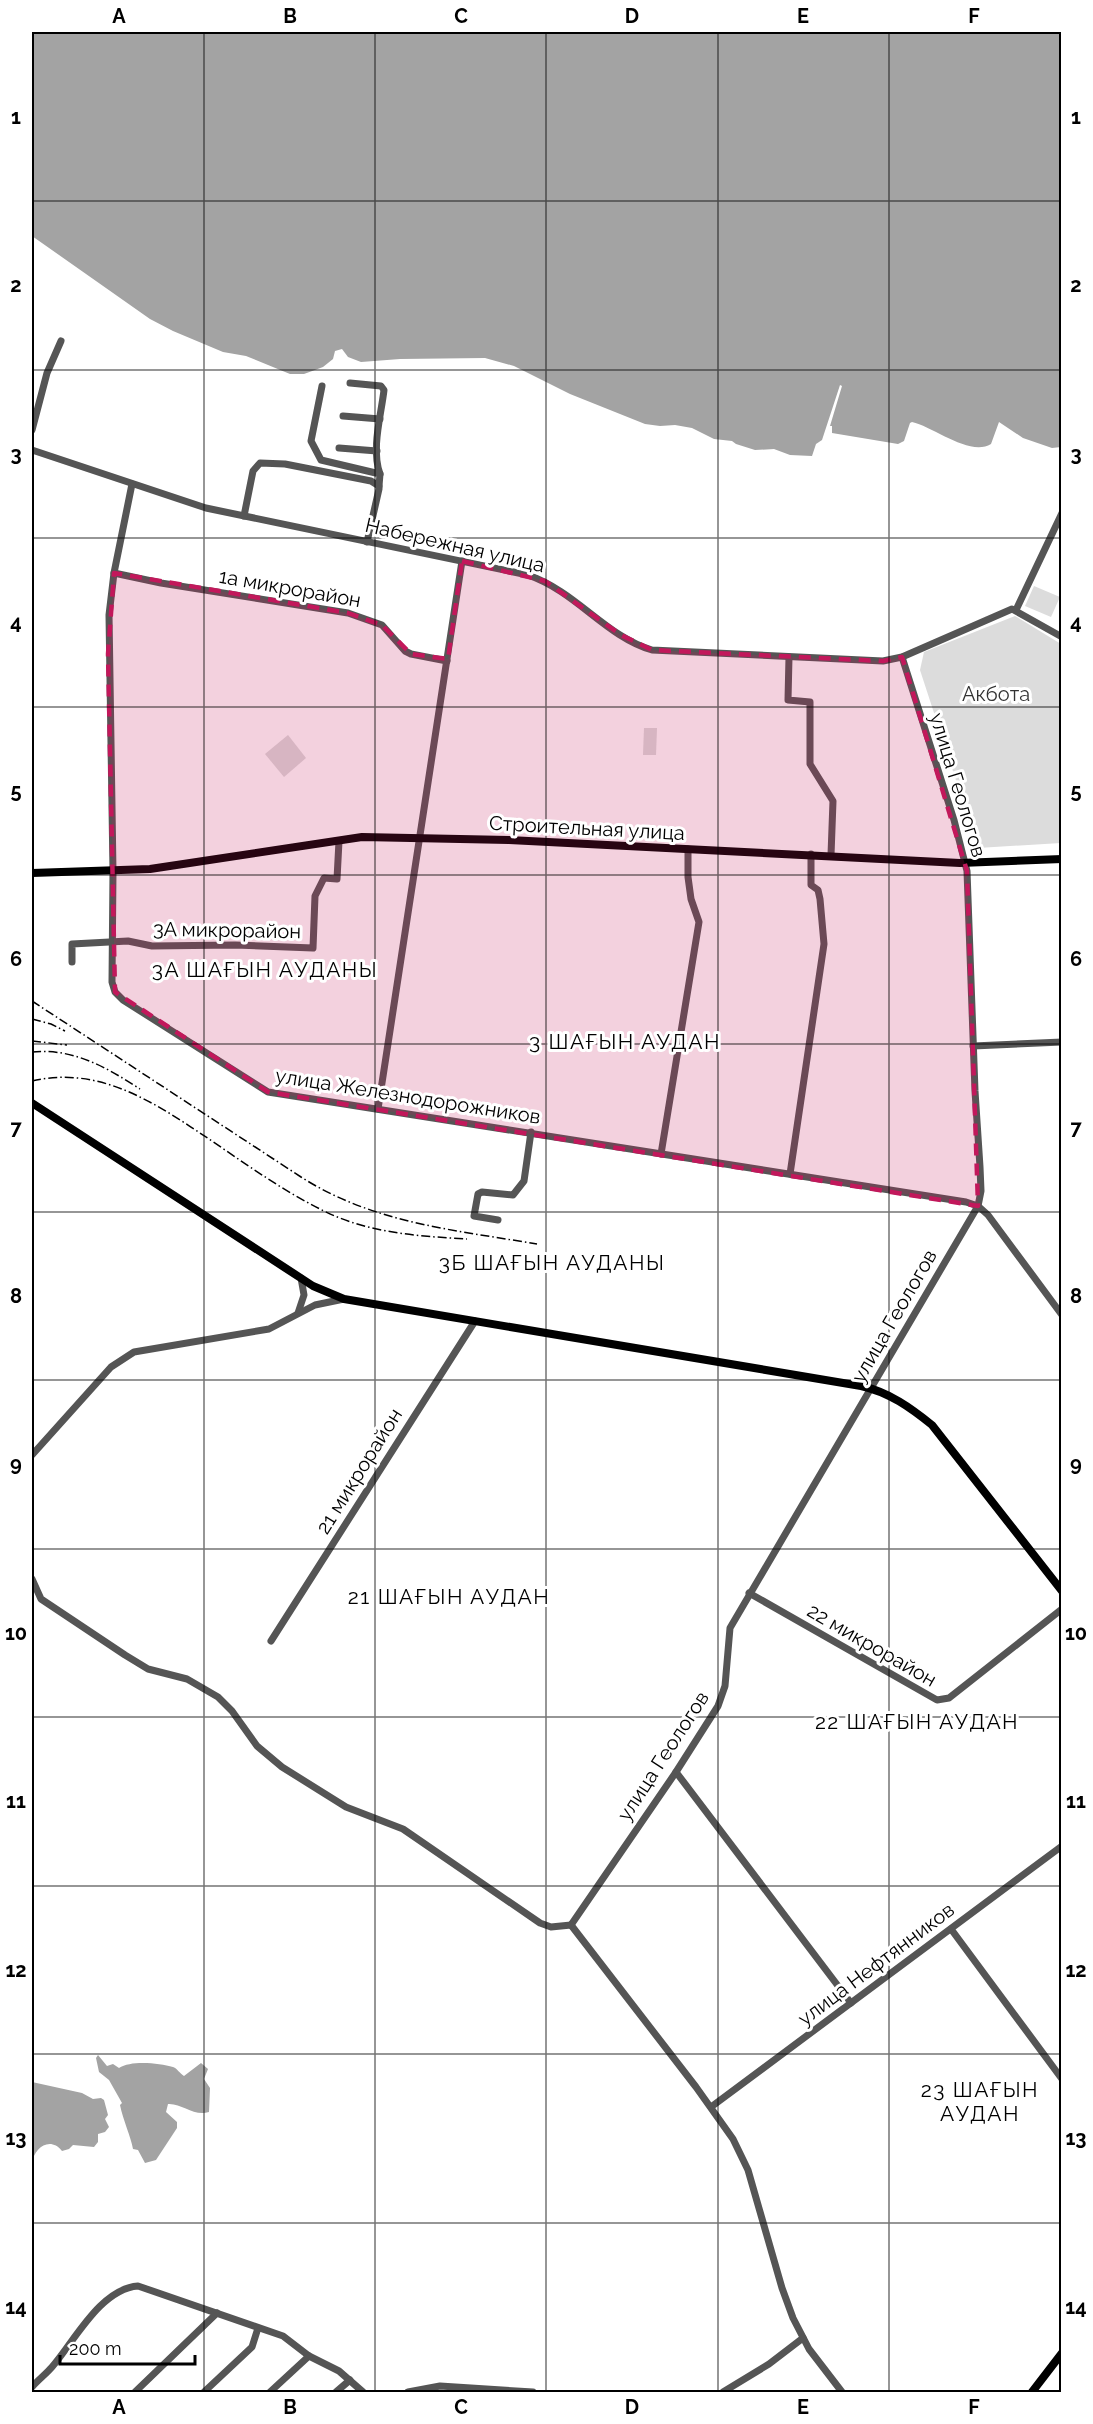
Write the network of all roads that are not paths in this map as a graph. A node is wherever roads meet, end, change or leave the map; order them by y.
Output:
1 (61, 341) dead end
2 (350, 383) dead end
3 (322, 386) dead end
4 (343, 416) dead end
5 (380, 419) junction
6 (32, 430) edge
7 (339, 448) dead end
8 (32, 450) edge
9 (377, 451) junction
10 (380, 474) junction
11 (132, 484) junction
12 (379, 486) junction
13 (1062, 513) edge
14 (244, 516) junction
15 (368, 542) junction
16 (462, 561) junction
17 (114, 573) junction
18 (1016, 610) junction
19 (1062, 637) edge
20 (789, 657) junction
21 (902, 657) junction
22 (447, 661) junction
23 (420, 837) junction
24 (339, 841) junction
25 (688, 849) junction
26 (811, 854) junction
27 (831, 855) junction
28 (1062, 859) edge
29 (966, 863) junction
30 (113, 872) junction
31 (32, 873) edge
32 (112, 942) junction
33 (72, 962) dead end
34 (1062, 1042) edge
35 (974, 1046) junction
36 (32, 1103) edge
37 (378, 1109) junction
38 (531, 1132) junction
39 (661, 1154) junction
40 (790, 1174) junction
41 (978, 1206) junction
42 (498, 1220) dead end
43 (301, 1278) junction
44 (344, 1299) junction
45 (297, 1315) junction
46 (1062, 1315) edge
47 (475, 1321) junction
48 (872, 1389) junction
49 (32, 1455) edge
50 (32, 1579) edge
51 (1062, 1591) edge
52 (749, 1593) junction
53 (1062, 1610) edge
54 (271, 1641) dead end
55 (676, 1772) junction
56 (1062, 1846) edge
57 (571, 1925) junction
58 (951, 1929) junction
59 (851, 2003) junction
60 (1062, 2079) edge
61 (711, 2107) junction
62 (217, 2313) junction
63 (258, 2328) junction
64 (803, 2338) junction
65 (1062, 2353) edge
66 (309, 2356) junction
67 (350, 2380) junction
68 (32, 2386) edge
69 (135, 2392) edge
70 (204, 2392) edge
71 (270, 2392) edge
72 (336, 2392) edge
73 (363, 2392) edge
74 (408, 2392) edge
75 (533, 2392) edge
76 (723, 2392) edge
77 (842, 2392) edge
78 (1032, 2392) edge

1 - 6 street
2 - 5 street
3 - 10 street
4 - 5 street
5 - 9 street
7 - 9 street
8 - 11 street, Набережная улица
9 - 10 street
10 - 12 street
11 - 14 street, Набережная улица
11 - 17 street, улица Железнодорожников
12 - 14 street
12 - 15 street
13 - 18 street
14 - 15 street, Набережная улица
15 - 16 street, Набережная улица
16 - 20 street, Набережная улица
16 - 22 street
17 - 22 street, 1а микрорайон
17 - 30 street, улица Железнодорожников
18 - 19 street
18 - 21 street, Набережная улица
20 - 21 street, Набережная улица
20 - 27 street
21 - 29 street, улица Геологов
22 - 23 street
23 - 24 main road, Строительная улица
23 - 25 main road, Строительная улица
23 - 37 street
24 - 30 main road, Строительная улица
24 - 32 street, 3А микрорайон
25 - 26 main road, Строительная улица
25 - 39 street
26 - 27 main road, Строительная улица
26 - 40 street
27 - 29 main road, Строительная улица
28 - 29 main road, Строительная улица
29 - 35 street, улица Геологов
30 - 31 main road, Строительная улица
30 - 32 street, улица Железнодорожников
32 - 33 street, 3А микрорайон
32 - 37 street, улица Железнодорожников
34 - 35 street
35 - 41 street, улица Геологов
36 - 43 main road
37 - 38 street, улица Железнодорожников
38 - 39 street, улица Железнодорожников
38 - 42 street
39 - 40 street, улица Железнодорожников
40 - 41 street, улица Железнодорожников
41 - 46 street
41 - 48 street, улица Геологов
43 - 44 main road
43 - 45 street
44 - 45 street
44 - 47 main road
45 - 49 street
47 - 48 main road
47 - 54 street, 21 микрорайон
48 - 51 main road
48 - 52 street, улица Геологов
50 - 57 street
52 - 53 street, 22 микрорайон
52 - 55 street, улица Геологов
55 - 57 street, улица Геологов
55 - 59 street
56 - 58 street, улица Нефтянников
57 - 61 street
58 - 59 street, улица Нефтянников
58 - 60 street
59 - 61 street, улица Нефтянников
61 - 64 street
62 - 63 street
62 - 68 street
62 - 69 street
63 - 66 street
63 - 70 street
64 - 76 street
64 - 77 street
65 - 78 main road
66 - 67 street
66 - 71 street
67 - 72 street
67 - 73 street
74 - 75 street

